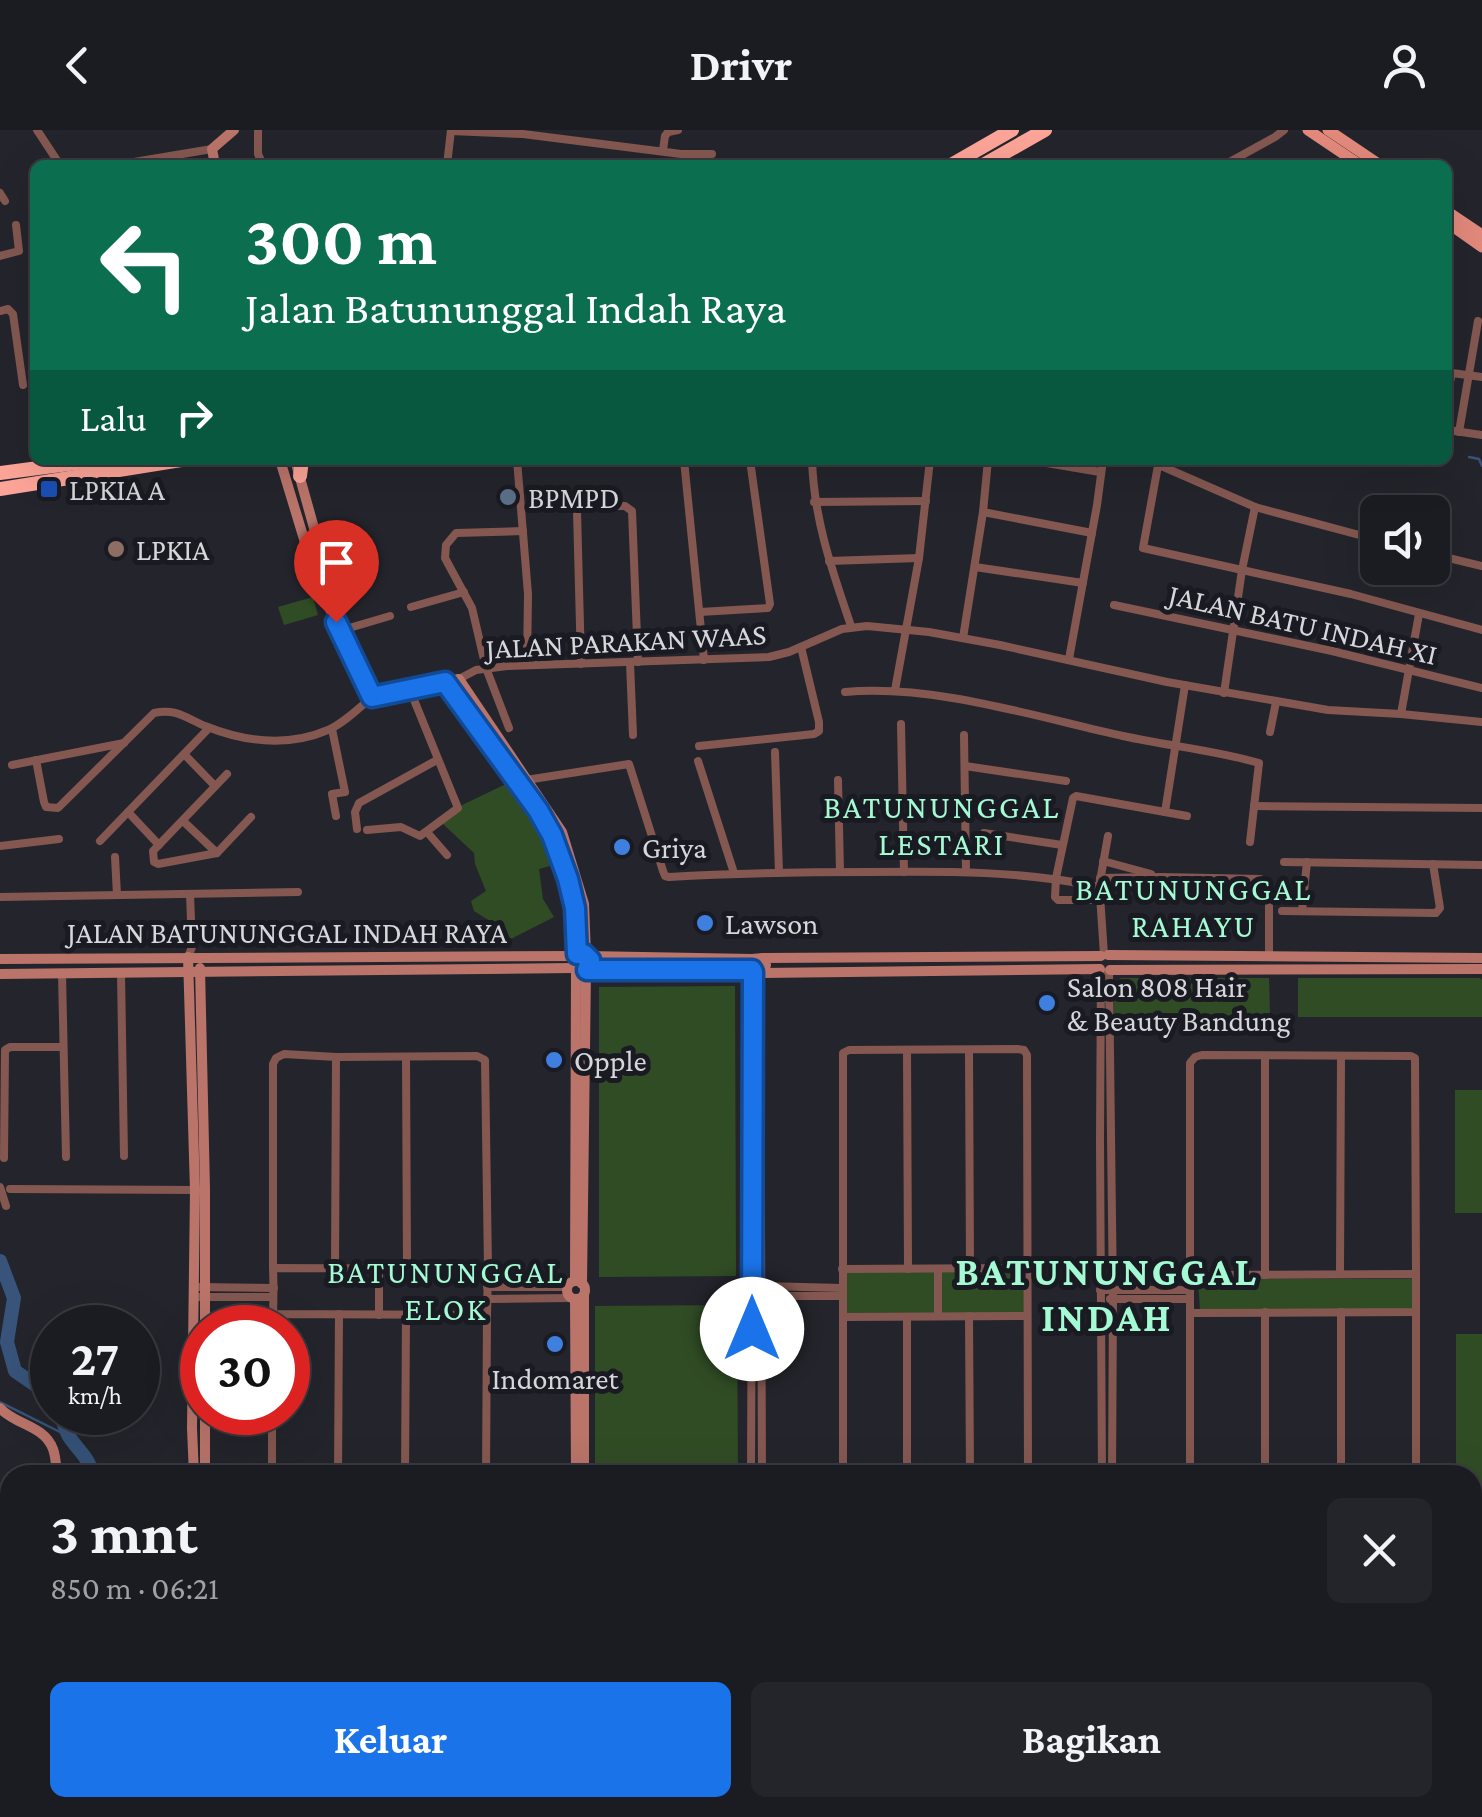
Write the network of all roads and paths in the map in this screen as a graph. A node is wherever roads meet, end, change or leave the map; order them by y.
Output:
1 (36, 130) edge
2 (258, 130) edge
3 (451, 130) edge
4 (678, 130) edge
5 (1012, 130) edge
6 (1045, 130) edge
7 (1284, 130) edge
8 (1308, 130) edge
9 (1328, 130) edge
10 (518, 132) edge
11 (223, 140) edge
12 (663, 150) junction
13 (712, 154) dead end
14 (57, 160) edge
15 (137, 160) edge
16 (261, 160) edge
17 (447, 160) edge
18 (960, 160) edge
19 (991, 160) edge
20 (1233, 160) edge
21 (1353, 160) edge
22 (1373, 160) edge
23 (1452, 216) edge
24 (16, 224) dead end
25 (1452, 227) edge
26 (1482, 235) edge
27 (1482, 246) edge
28 (0, 256) edge
29 (0, 311) edge
30 (1478, 320) dead end
31 (1452, 373) edge
32 (1469, 375) junction
33 (1482, 378) edge
34 (23, 385) dead end
35 (1452, 431) edge
36 (1460, 432) junction
37 (1482, 435) edge
38 (61, 465) edge
39 (150, 465) edge
40 (282, 465) edge
41 (297, 465) edge
42 (301, 465) edge
43 (517, 465) edge
44 (685, 465) edge
45 (751, 465) edge
46 (812, 465) edge
47 (930, 465) edge
48 (988, 465) edge
49 (1059, 465) edge
50 (1102, 465) edge
51 (1158, 465) edge
52 (1165, 465) edge
53 (1100, 472) junction
54 (0, 473) edge
55 (300, 476) junction
56 (0, 489) edge
57 (926, 501) junction
58 (814, 502) junction
59 (1256, 507) junction
60 (983, 512) junction
61 (523, 532) junction
62 (1092, 533) junction
63 (1360, 535) edge
64 (919, 558) junction
65 (1450, 558) edge
66 (829, 560) junction
67 (1482, 566) edge
68 (975, 567) junction
69 (1242, 570) junction
70 (1083, 583) junction
71 (464, 592) junction
72 (328, 601) junction
73 (1114, 604) dead end
74 (411, 608) dead end
75 (700, 612) junction
76 (1419, 614) junction
77 (390, 616) dead end
78 (852, 626) junction
79 (908, 630) junction
80 (1234, 630) junction
81 (1482, 630) edge
82 (340, 631) junction
83 (963, 638) junction
84 (800, 647) junction
85 (1070, 658) junction
86 (704, 660) junction
87 (634, 662) junction
88 (581, 664) junction
89 (526, 665) junction
90 (486, 668) junction
91 (1408, 670) junction
92 (459, 679) junction
93 (445, 682) junction
94 (1185, 686) junction
95 (1482, 688) edge
96 (410, 690) junction
97 (895, 690) junction
98 (844, 692) dead end
99 (1224, 693) junction
100 (372, 697) junction
101 (1276, 702) junction
102 (1401, 714) junction
103 (1482, 722) edge
104 (902, 724) dead end
105 (209, 728) junction
106 (509, 728) dead end
107 (332, 729) junction
108 (1270, 732) dead end
109 (633, 735) dead end
110 (964, 736) dead end
111 (124, 742) junction
112 (699, 746) dead end
113 (1176, 747) junction
114 (98, 748) junction
115 (775, 752) dead end
116 (184, 754) junction
117 (108, 759) junction
118 (36, 760) junction
119 (437, 760) junction
120 (698, 761) dead end
121 (12, 765) dead end
122 (965, 766) junction
123 (228, 774) dead end
124 (838, 780) dead end
125 (1066, 781) dead end
126 (522, 782) junction
127 (216, 786) junction
128 (322, 793) dead end
129 (332, 794) junction
130 (1254, 806) junction
131 (1482, 808) edge
132 (128, 812) junction
133 (1165, 812) junction
134 (251, 816) dead end
135 (336, 816) dead end
136 (1187, 816) dead end
137 (183, 820) junction
138 (427, 832) junction
139 (984, 833) dead end
140 (1108, 836) dead end
141 (59, 840) dead end
142 (100, 841) dead end
143 (1250, 842) dead end
144 (159, 844) junction
145 (1062, 845) junction
146 (0, 846) edge
147 (217, 853) junction
148 (447, 855) dead end
149 (115, 857) dead end
150 (1102, 861) junction
151 (1284, 862) dead end
152 (1306, 862) junction
153 (1433, 864) junction
154 (1482, 865) edge
155 (840, 872) junction
156 (904, 872) junction
157 (966, 872) junction
158 (734, 873) junction
159 (779, 873) junction
160 (1161, 876) junction
161 (1056, 878) junction
162 (1100, 882) junction
163 (298, 892) dead end
164 (190, 894) junction
165 (117, 896) junction
166 (0, 898) edge
167 (1100, 905) junction
168 (1282, 910) dead end
169 (1302, 911) junction
170 (193, 954) junction
171 (1104, 955) junction
172 (1269, 955) junction
173 (1482, 958) edge
174 (0, 959) edge
175 (581, 963) junction
176 (757, 967) junction
177 (1482, 969) edge
178 (1105, 970) junction
179 (195, 972) junction
180 (121, 973) junction
181 (0, 974) edge
182 (62, 974) junction
183 (62, 1047) junction
184 (907, 1050) junction
185 (969, 1050) junction
186 (1264, 1056) junction
187 (1341, 1056) junction
188 (336, 1057) junction
189 (406, 1057) junction
190 (124, 1156) dead end
191 (66, 1157) dead end
192 (4, 1158) dead end
193 (3, 1189) edge
194 (200, 1190) junction
195 (6, 1206) dead end
196 (273, 1268) junction
197 (335, 1268) junction
198 (380, 1268) junction
199 (407, 1268) junction
200 (1026, 1268) junction
201 (488, 1269) junction
202 (842, 1269) junction
203 (908, 1269) junction
204 (938, 1269) junction
205 (970, 1269) junction
206 (1340, 1274) junction
207 (1416, 1274) junction
208 (1190, 1275) junction
209 (1264, 1275) junction
210 (487, 1287) junction
211 (576, 1290) junction
212 (757, 1291) junction
213 (199, 1292) junction
214 (274, 1292) junction
215 (842, 1292) junction
216 (1113, 1294) junction
217 (1190, 1294) junction
218 (1100, 1295) junction
219 (487, 1300) junction
220 (201, 1305) edge
221 (273, 1305) edge
222 (1265, 1312) junction
223 (1341, 1312) junction
224 (1416, 1312) junction
225 (310, 1314) edge
226 (339, 1314) junction
227 (1190, 1314) junction
228 (379, 1315) junction
229 (406, 1315) junction
230 (487, 1315) junction
231 (907, 1316) junction
232 (938, 1316) junction
233 (969, 1316) junction
234 (1026, 1316) junction
235 (842, 1317) junction
236 (2, 1415) edge
237 (751, 1428) junction
238 (762, 1429) junction
239 (1106, 1432) junction
240 (205, 1435) edge
241 (272, 1435) edge
242 (55, 1465) edge
243 (194, 1465) edge
244 (205, 1465) edge
245 (272, 1465) edge
246 (338, 1465) edge
247 (405, 1465) edge
248 (486, 1465) edge
249 (576, 1465) edge
250 (584, 1465) edge
251 (751, 1465) edge
252 (762, 1465) edge
253 (842, 1465) edge
254 (907, 1465) edge
255 (970, 1465) edge
256 (1028, 1465) edge
257 (1103, 1465) edge
258 (1111, 1465) edge
259 (1190, 1465) edge
260 (1265, 1465) edge
261 (1341, 1465) edge
262 (1416, 1465) edge

1 - 14 street
2 - 16 street
3 - 10 street
3 - 17 street
4 - 12 street
5 - 18 highway
6 - 19 highway
7 - 20 street
8 - 21 main road
9 - 22 main road
10 - 12 street
11 - 15 street
12 - 13 street
23 - 26 main road
24 - 28 street
25 - 27 main road
29 - 34 street
30 - 32 street
31 - 32 street
32 - 33 street
32 - 36 street
35 - 36 street
36 - 37 street
38 - 54 highway
39 - 56 highway
40 - 72 street
41 - 55 street
42 - 55 highway
43 - 61 street
44 - 75 street
45 - 75 street
46 - 58 street
47 - 57 street
48 - 60 street
49 - 53 street
50 - 53 street
51 - 69 street
52 - 59 street
53 - 62 street
55 - 72 street
57 - 58 street
57 - 64 street
58 - 66 street
59 - 63 street
59 - 69 street
60 - 62 street
60 - 68 street
61 - 71 street
61 - 89 street
62 - 70 street
64 - 66 street
64 - 79 street
65 - 67 street
66 - 78 street
68 - 70 street
68 - 83 street
69 - 76 street
69 - 80 street
70 - 85 street
71 - 74 street
71 - 90 street
72 - 82 street
73 - 80 street, JALAN BATU INDAH XI
75 - 86 street
76 - 81 street
76 - 91 street
77 - 82 street
78 - 79 street
78 - 84 street, JALAN PARAKAN WAAS
79 - 83 street
79 - 97 street
80 - 91 street, JALAN BATU INDAH XI
80 - 99 street
82 - 100 street
83 - 85 street
84 - 86 street, JALAN PARAKAN WAAS
84 - 112 street
85 - 94 street
86 - 87 street, JALAN PARAKAN WAAS
87 - 88 street, JALAN PARAKAN WAAS
87 - 88 street
87 - 109 street
88 - 89 street, JALAN PARAKAN WAAS
89 - 90 street, JALAN PARAKAN WAAS
90 - 92 street, JALAN PARAKAN WAAS
90 - 106 street
91 - 95 street, JALAN BATU INDAH XI
91 - 102 street
92 - 93 street
92 - 126 street
93 - 96 street
93 - 126 street
94 - 99 street
94 - 113 street
96 - 100 street
96 - 119 street
97 - 98 street
97 - 113 street
99 - 101 street
100 - 107 street
101 - 102 street
101 - 108 street
102 - 103 street
104 - 156 street
105 - 107 street
105 - 111 street
105 - 116 street
107 - 129 street
110 - 122 street
111 - 114 street
111 - 117 street
113 - 130 street
113 - 133 street
114 - 117 street
114 - 118 street
115 - 159 street
116 - 127 street
116 - 132 street
117 - 118 street
118 - 121 street
119 - 138 street
119 - 138 street
120 - 158 street
122 - 125 street
122 - 157 street
123 - 127 street
124 - 155 street
126 - 158 street
126 - 175 street
127 - 137 street
128 - 129 street
129 - 135 street
130 - 131 street
130 - 143 street
132 - 142 street
132 - 144 street
133 - 136 street
133 - 145 street
134 - 147 street
137 - 144 street
137 - 147 street
138 - 148 street
139 - 145 street
140 - 150 street
141 - 146 street
144 - 147 street
145 - 161 street
149 - 165 street
150 - 160 street
150 - 162 street
151 - 152 street
152 - 153 street
152 - 169 street
153 - 154 street
153 - 169 street
155 - 156 street
155 - 159 street
156 - 157 street
157 - 161 street
158 - 159 street
160 - 162 street
160 - 172 street
161 - 162 street
161 - 167 street
162 - 167 street
163 - 164 street
164 - 165 street
164 - 170 street
165 - 166 street
167 - 171 street
168 - 169 street
170 - 174 street, JALAN BATUNUNGGAL INDAH RAYA
170 - 175 street, JALAN BATUNUNGGAL INDAH RAYA
170 - 179 street
171 - 172 street, JALAN BATUNUNGGAL INDAH RAYA
171 - 176 street, JALAN BATUNUNGGAL INDAH RAYA
171 - 178 street
172 - 173 street, JALAN BATUNUNGGAL INDAH RAYA
175 - 176 street, JALAN BATUNUNGGAL INDAH RAYA
175 - 179 street, JALAN BATUNUNGGAL INDAH RAYA
175 - 211 street
176 - 178 street, JALAN BATUNUNGGAL INDAH RAYA
176 - 212 street
177 - 178 street, JALAN BATUNUNGGAL INDAH RAYA
178 - 216 street
178 - 218 street
179 - 180 street, JALAN BATUNUNGGAL INDAH RAYA
179 - 194 street
180 - 182 street, JALAN BATUNUNGGAL INDAH RAYA
180 - 190 street
181 - 182 street, JALAN BATUNUNGGAL INDAH RAYA
182 - 183 street
183 - 191 street
183 - 192 street
184 - 185 street
184 - 202 street
184 - 203 street
185 - 200 street
185 - 205 street
186 - 187 street
186 - 208 street
186 - 209 street
187 - 206 street
187 - 207 street
188 - 189 street
188 - 196 street
188 - 197 street
189 - 199 street
189 - 201 street
193 - 194 street
193 - 195 street
194 - 213 street
196 - 197 street
196 - 214 street
197 - 198 street
198 - 199 street
198 - 228 street
199 - 201 street
200 - 205 street
200 - 234 street
201 - 210 street
202 - 203 street
202 - 215 street
203 - 204 street
204 - 205 street
204 - 232 street
206 - 207 street
206 - 209 street
207 - 224 street
208 - 209 street
208 - 217 street
210 - 211 street
210 - 219 street
211 - 219 street
211 - 249 street
211 - 250 street
212 - 215 street
212 - 237 street
212 - 238 street
213 - 214 street
213 - 220 street
213 - 243 street
214 - 221 street
215 - 235 street
216 - 217 street
216 - 218 street
216 - 239 street
217 - 227 street
218 - 239 street
219 - 230 street
222 - 223 street
222 - 227 street
222 - 260 street
223 - 224 street
223 - 261 street
224 - 262 street
225 - 226 street
226 - 228 street
226 - 246 street
227 - 259 street
228 - 229 street
229 - 230 street
229 - 247 street
230 - 248 street
231 - 232 street
231 - 235 street
231 - 254 street
232 - 233 street
233 - 234 street
233 - 255 street
234 - 256 street
235 - 253 street
236 - 242 street
237 - 238 street
237 - 251 street
238 - 252 street
239 - 257 street
239 - 258 street
240 - 244 street
241 - 245 street

